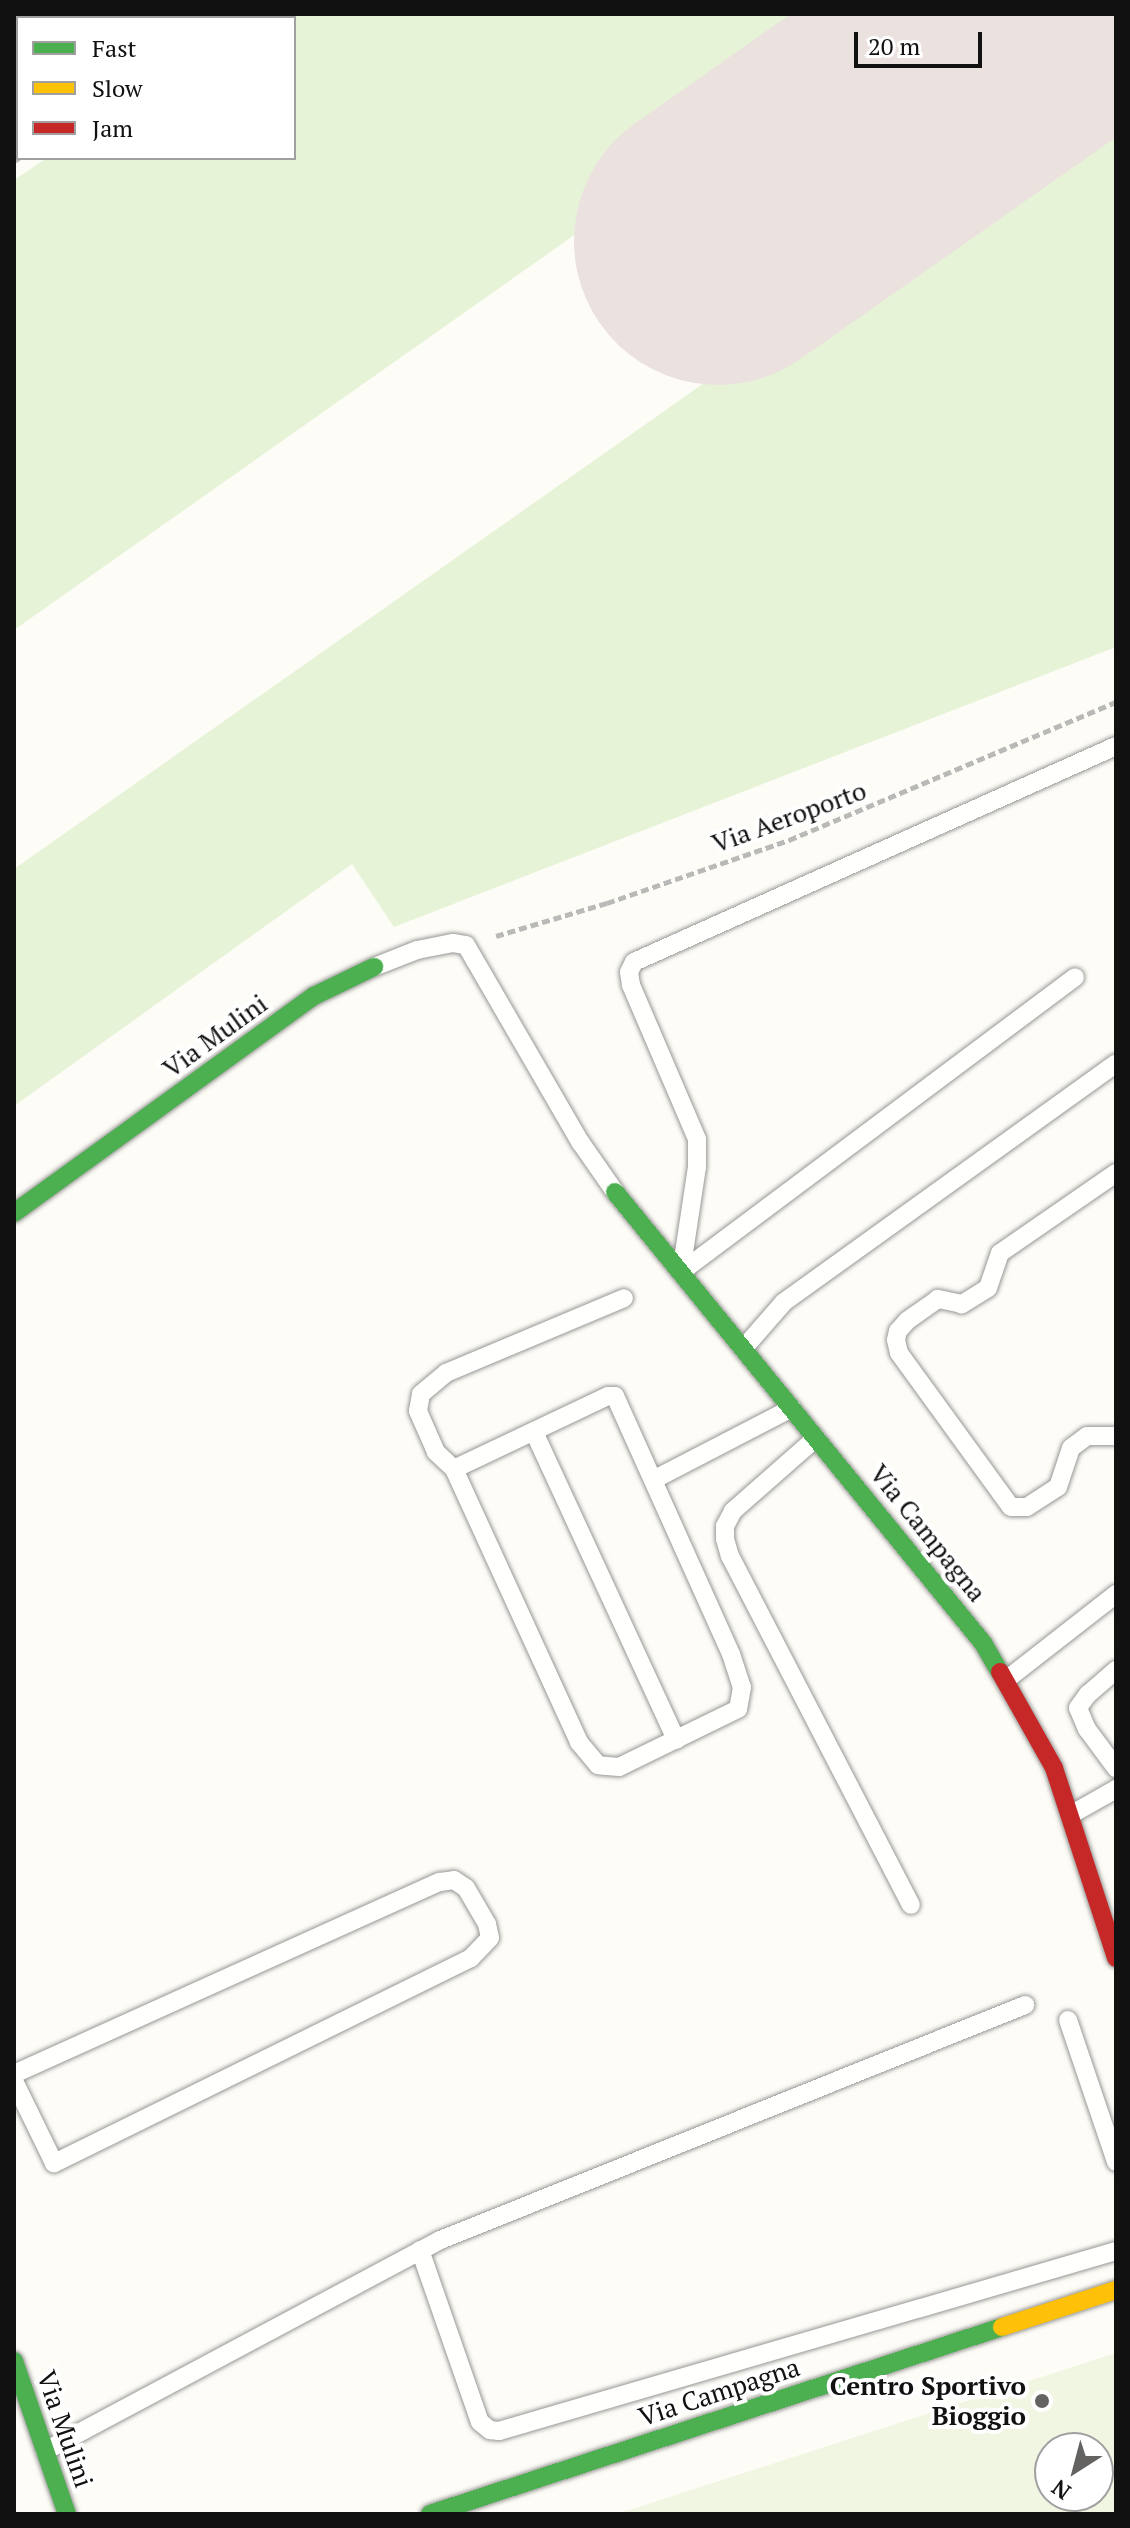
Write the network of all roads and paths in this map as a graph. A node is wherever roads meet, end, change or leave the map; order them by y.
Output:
1 (1116, 702) edge
2 (1116, 746) edge
3 (466, 945) junction
4 (374, 967) joint
5 (1075, 977) dead end
6 (1116, 1063) edge
7 (1116, 1173) edge
8 (615, 1192) joint
9 (14, 1213) edge
10 (681, 1272) junction
11 (624, 1298) dead end
12 (743, 1349) junction
13 (792, 1408) junction
14 (534, 1432) junction
15 (1116, 1436) edge
16 (816, 1438) junction
17 (454, 1469) junction
18 (655, 1479) junction
19 (1116, 1594) edge
20 (1116, 1670) edge
21 (1006, 1680) junction
22 (676, 1740) junction
23 (1116, 1768) edge
24 (1116, 1789) edge
25 (1072, 1814) junction
26 (911, 1905) dead end
27 (1114, 1938) edge
28 (1116, 1958) edge
29 (1025, 2005) dead end
30 (1068, 2020) dead end
31 (14, 2074) edge
32 (14, 2081) edge
33 (1116, 2162) edge
34 (420, 2250) junction
35 (1116, 2251) edge
36 (1116, 2290) edge
37 (14, 2361) edge
38 (45, 2451) junction
39 (67, 2514) edge
40 (430, 2514) edge

1 - 3 path, Via Aeroporto
2 - 10 lane
3 - 4 lane, Via Mulini
3 - 8 lane
4 - 9 street, Via Mulini
5 - 10 lane
6 - 12 lane
7 - 15 lane
8 - 10 street, Via Campagna
10 - 12 street, Via Campagna
11 - 17 lane
12 - 13 street, Via Campagna
13 - 16 street, Via Campagna
13 - 18 lane
14 - 17 lane
14 - 18 lane
14 - 22 lane
16 - 21 street, Via Campagna
16 - 26 lane
17 - 22 lane
18 - 22 lane
19 - 21 lane
20 - 23 lane
21 - 25 street, Via Campagna
24 - 25 lane
25 - 27 street, Via Campagna
27 - 28 street, Via Campagna
29 - 34 lane
30 - 33 lane
31 - 32 lane
34 - 35 lane
34 - 38 lane
36 - 40 street, Via Campagna
37 - 38 street, Via Mulini
38 - 39 street, Via Mulini

